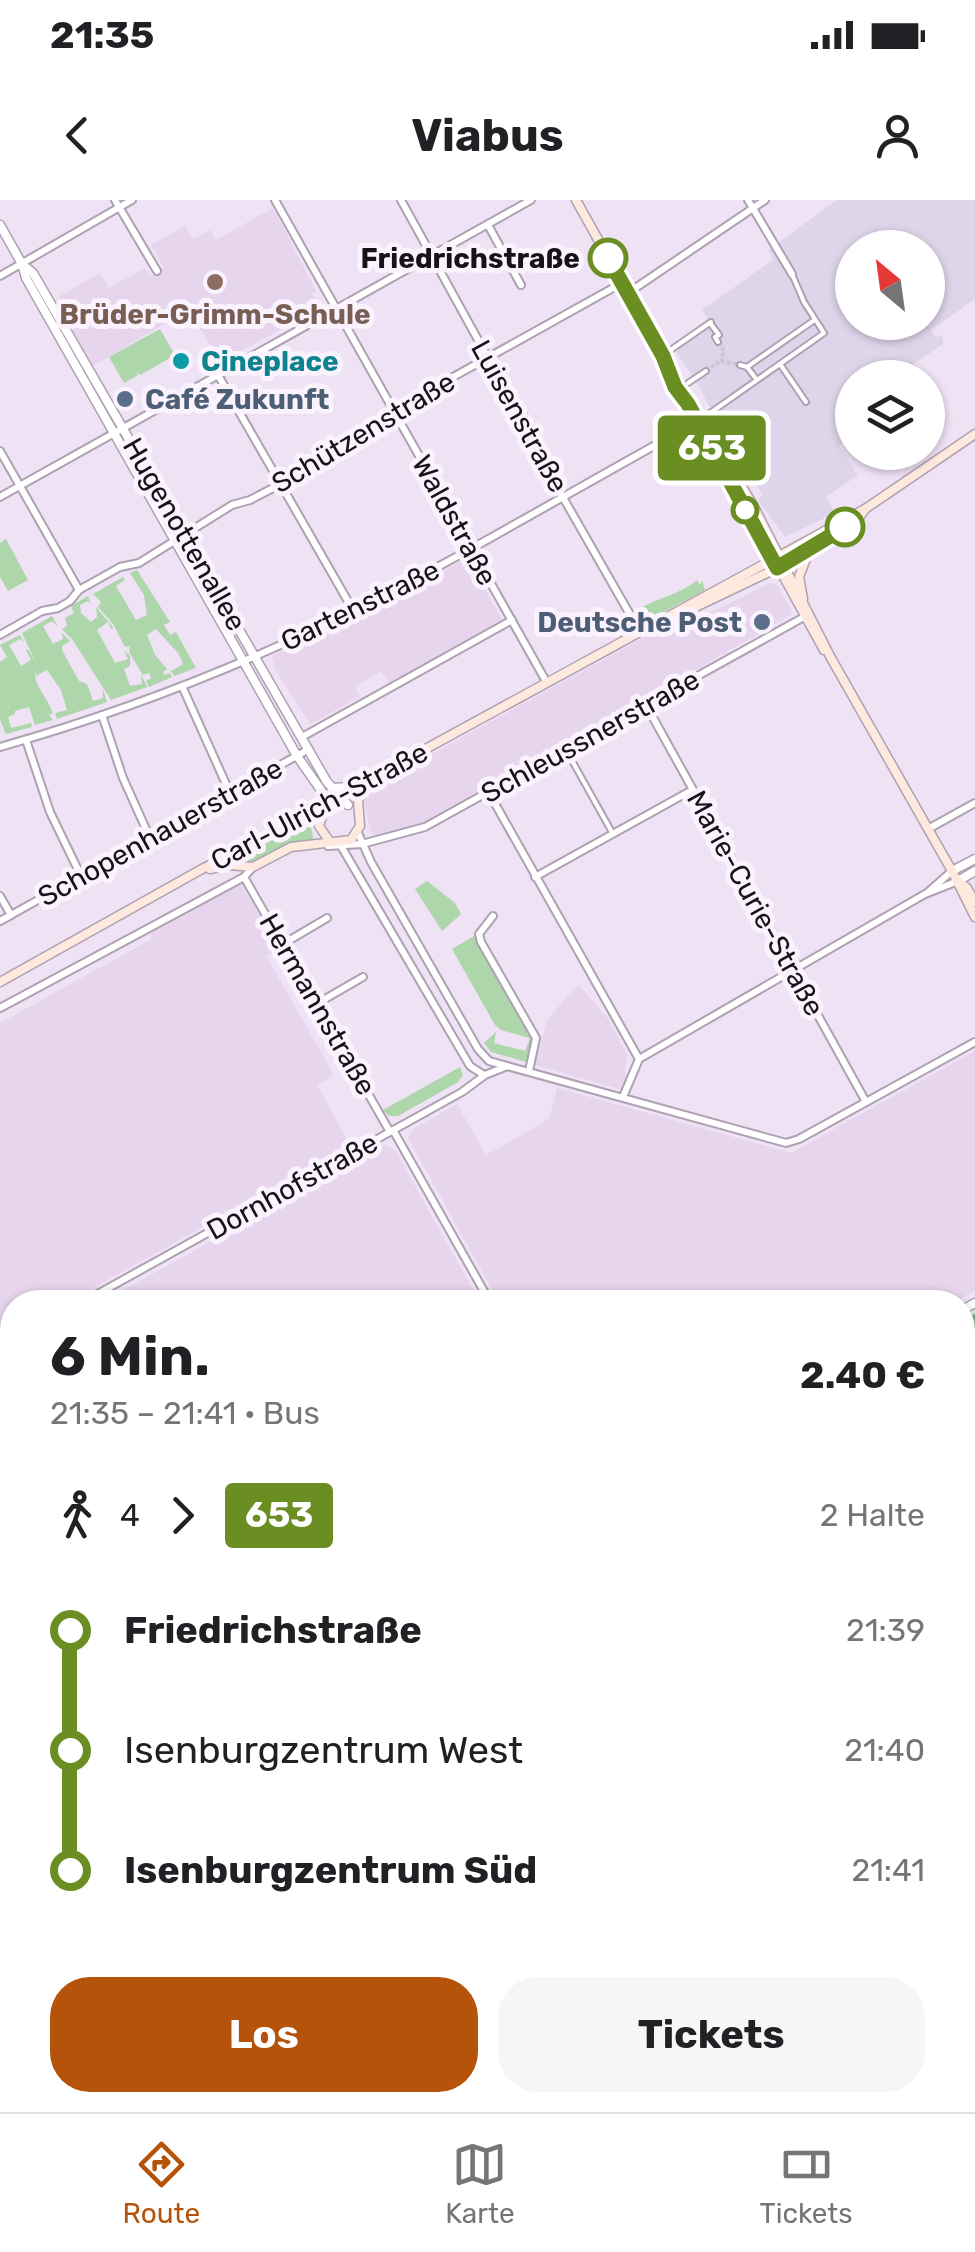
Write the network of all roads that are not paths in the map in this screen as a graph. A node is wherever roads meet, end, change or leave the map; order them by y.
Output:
1 (132, 200) edge
2 (276, 200) edge
3 (400, 200) edge
4 (531, 200) edge
5 (576, 200) edge
6 (748, 200) edge
7 (765, 200) edge
8 (520, 203) edge
9 (117, 204) edge
10 (753, 208) junction
11 (0, 225) edge
12 (488, 225) junction
13 (432, 256) junction
14 (22, 264) junction
15 (157, 271) dead end
16 (792, 274) joint
17 (0, 276) edge
18 (622, 283) junction
19 (521, 285) dead end
20 (628, 294) junction
21 (336, 310) junction
22 (815, 320) junction
23 (718, 342) dead end
24 (666, 354) junction
25 (488, 358) junction
26 (780, 364) junction
27 (740, 365) tunnel mouth
28 (747, 367) junction
29 (706, 370) tunnel mouth
30 (218, 376) junction
31 (757, 380) junction
32 (688, 383) dead end
33 (806, 402) dead end
34 (394, 412) junction
35 (699, 421) junction
36 (118, 431) junction
37 (975, 434) edge
38 (0, 451) edge
39 (279, 481) junction
40 (20, 486) junction
41 (562, 496) junction
42 (0, 497) edge
43 (866, 509) junction
44 (186, 534) junction
45 (175, 542) junction
46 (470, 548) junction
47 (814, 548) junction
48 (775, 556) junction
49 (780, 567) junction
50 (79, 590) junction
51 (353, 610) junction
52 (804, 612) junction
53 (512, 620) junction
54 (640, 632) junction
55 (0, 634) edge
56 (255, 656) junction
57 (243, 661) junction
58 (547, 683) junction
59 (182, 686) junction
60 (646, 705) junction
61 (102, 715) junction
62 (302, 737) junction
63 (26, 740) junction
64 (0, 747) edge
65 (309, 749) junction
66 (297, 756) junction
67 (570, 757) dead end
68 (310, 774) junction
69 (374, 778) junction
70 (333, 788) junction
71 (692, 790) junction
72 (230, 793) junction
73 (488, 793) junction
74 (975, 803) edge
75 (336, 804) junction
76 (312, 814) junction
77 (358, 815) junction
78 (928, 829) junction
79 (613, 834) junction
80 (150, 838) junction
81 (360, 840) junction
82 (335, 844) junction
83 (975, 859) edge
84 (253, 867) junction
85 (952, 871) junction
86 (975, 871) edge
87 (81, 876) junction
88 (244, 876) junction
89 (535, 877) junction
90 (188, 878) junction
91 (958, 881) junction
92 (925, 894) junction
93 (0, 896) edge
94 (975, 902) edge
95 (11, 915) junction
96 (493, 916) dead end
97 (328, 918) dead end
98 (975, 918) edge
99 (0, 921) edge
100 (283, 944) junction
101 (795, 970) junction
102 (362, 977) dead end
103 (0, 982) edge
104 (318, 1003) junction
105 (0, 1008) edge
106 (975, 1042) edge
107 (638, 1059) junction
108 (489, 1060) junction
109 (508, 1066) junction
110 (529, 1072) junction
111 (485, 1075) junction
112 (622, 1098) junction
113 (866, 1102) junction
114 (391, 1131) junction
115 (105, 1290) edge
116 (483, 1290) edge

1 - 9 street
2 - 21 street, Waldstraße
3 - 13 street, Luisenstraße
4 - 8 street
5 - 18 main road
6 - 10 street
7 - 10 street
8 - 12 street
9 - 14 street
9 - 15 street
10 - 16 street
10 - 20 street
11 - 14 street, Hugenottenallee
12 - 13 street
12 - 19 street
13 - 21 street
13 - 25 street, Luisenstraße
14 - 17 street
14 - 36 street, Hugenottenallee
16 - 22 street
18 - 20 main road
18 - 25 street, Schützenstraße
20 - 24 main road
21 - 30 street
21 - 34 street, Waldstraße
22 - 26 street
22 - 28 street
23 - 24 street
24 - 35 main road
25 - 34 street, Schützenstraße
25 - 41 street, Luisenstraße
26 - 31 street
26 - 33 street
27 - 28 street
28 - 31 street
29 - 32 street
30 - 36 street
30 - 39 street
31 - 35 street
34 - 39 street, Schützenstraße
34 - 46 street, Waldstraße
35 - 41 street, Gartenstraße
35 - 48 main road
36 - 40 street
36 - 44 street, Hugenottenallee
36 - 45 street, Hugenottenallee
37 - 43 main road
38 - 40 street
39 - 44 street, Schützenstraße
39 - 51 street
40 - 42 street
40 - 50 street
41 - 46 street, Gartenstraße
41 - 54 street, Luisenstraße
43 - 47 main road, Carl-Ulrich-Straße
43 - 48 main road, Carl-Ulrich-Straße
44 - 45 street, Schützenstraße
44 - 56 street, Hugenottenallee
45 - 50 street, Schützenstraße
45 - 57 street, Hugenottenallee
46 - 51 street, Gartenstraße
46 - 53 street, Waldstraße
47 - 49 main road, Carl-Ulrich-Straße
47 - 52 main road
48 - 49 main road
48 - 54 main road, Carl-Ulrich-Straße
49 - 52 main road
49 - 54 main road, Carl-Ulrich-Straße
50 - 55 street, Schützenstraße
51 - 56 street, Gartenstraße
52 - 60 street, Schleussnerstraße
52 - 78 main road
53 - 58 street, Waldstraße
53 - 62 street
54 - 58 main road, Carl-Ulrich-Straße
56 - 57 street, Gartenstraße
56 - 62 street, Hugenottenallee
57 - 59 street, Gartenstraße
57 - 66 street, Hugenottenallee
58 - 69 main road, Carl-Ulrich-Straße
59 - 61 street, Gartenstraße
59 - 72 street
60 - 71 street, Marie-Curie-Straße
60 - 73 street, Schleussnerstraße
61 - 63 street, Gartenstraße
61 - 80 street
62 - 65 street, Hugenottenallee
63 - 64 street, Gartenstraße
63 - 87 street
65 - 66 street, Schopenhauerstraße
65 - 70 street, Hugenottenallee
66 - 68 street, Hugenottenallee
66 - 72 street, Schopenhauerstraße
67 - 79 street
68 - 75 street, Hugenottenallee
68 - 76 street, Hugenottenallee
69 - 70 street
69 - 75 main road, Carl-Ulrich-Straße
69 - 77 main road
70 - 75 street, Hugenottenallee
71 - 79 street
71 - 101 street, Marie-Curie-Straße
72 - 80 street, Schopenhauerstraße
73 - 81 street, Schleussnerstraße
73 - 89 street
74 - 78 street
75 - 76 main road, Carl-Ulrich-Straße
75 - 77 main road, Hugenottenallee
75 - 82 main road, Hugenottenallee
76 - 90 main road, Carl-Ulrich-Straße
77 - 81 main road
78 - 85 main road
79 - 89 street
80 - 87 street, Schopenhauerstraße
81 - 82 main road
81 - 108 street
82 - 84 main road
82 - 111 street, Hugenottenallee
83 - 85 street
84 - 88 street
84 - 90 main road
85 - 91 main road
85 - 92 street
86 - 91 street
87 - 95 street, Schopenhauerstraße
88 - 100 street, Hermannstraße
88 - 105 street
89 - 107 street
90 - 103 main road, Carl-Ulrich-Straße
91 - 92 street
91 - 94 main road
91 - 98 main road
92 - 101 street
93 - 95 street
95 - 99 street, Schopenhauerstraße
96 - 110 street
97 - 100 street
100 - 104 street, Hermannstraße
101 - 107 street
101 - 113 street, Marie-Curie-Straße
102 - 104 street
104 - 114 street, Hermannstraße
106 - 113 street
107 - 112 street
108 - 109 street
108 - 111 street
109 - 110 street
109 - 111 street
110 - 112 street
111 - 114 street, Dornhofstraße
112 - 113 street
114 - 115 street, Dornhofstraße
114 - 116 street, Hermannstraße

